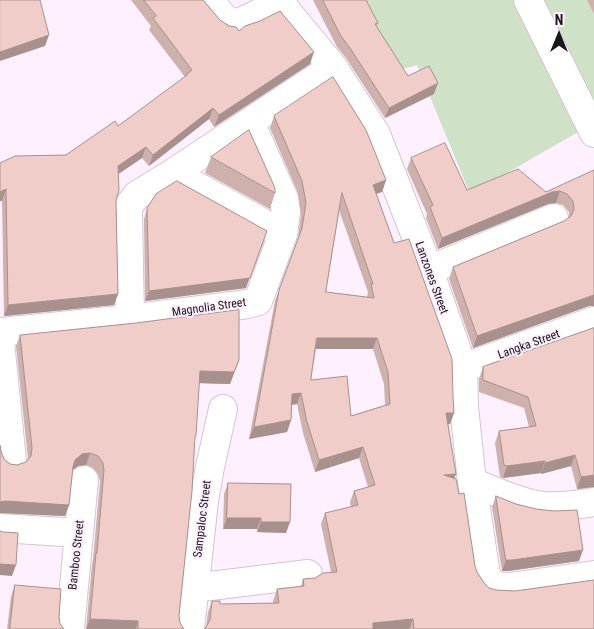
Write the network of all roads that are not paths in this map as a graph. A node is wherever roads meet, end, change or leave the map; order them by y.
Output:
1 (210, 0) edge
2 (528, 0) edge
3 (282, 1) edge
4 (332, 67) junction
5 (250, 122) junction
6 (594, 133) edge
7 (173, 173) junction
8 (554, 218) dead end
9 (283, 234) junction
10 (428, 270) junction
11 (130, 319) junction
12 (594, 321) edge
13 (0, 332) edge
14 (0, 342) edge
15 (463, 368) junction
16 (223, 409) dead end
17 (12, 461) dead end
18 (84, 480) dead end
19 (472, 482) junction
20 (594, 502) edge
21 (0, 528) edge
22 (79, 533) junction
23 (308, 574) dead end
24 (594, 575) edge
25 (194, 588) junction
26 (70, 629) edge
27 (190, 629) edge

1 - 3 street
2 - 6 street
3 - 4 street, Lanzones Street
4 - 5 street
4 - 10 street, Lanzones Street
5 - 7 street
5 - 9 street, Magnolia Street
7 - 9 street
7 - 11 street
8 - 10 street
9 - 11 street, Magnolia Street
10 - 15 street, Lanzones Street
11 - 13 street, Magnolia Street
12 - 15 street, Langka Street
14 - 17 street
15 - 19 street, Lanzones Street
16 - 25 street, Sampaloc Street
18 - 22 street, Bamboo Street
19 - 20 street
19 - 24 street, Lanzones Street
21 - 22 street
22 - 26 street, Bamboo Street
23 - 25 street
25 - 27 street, Sampaloc Street

